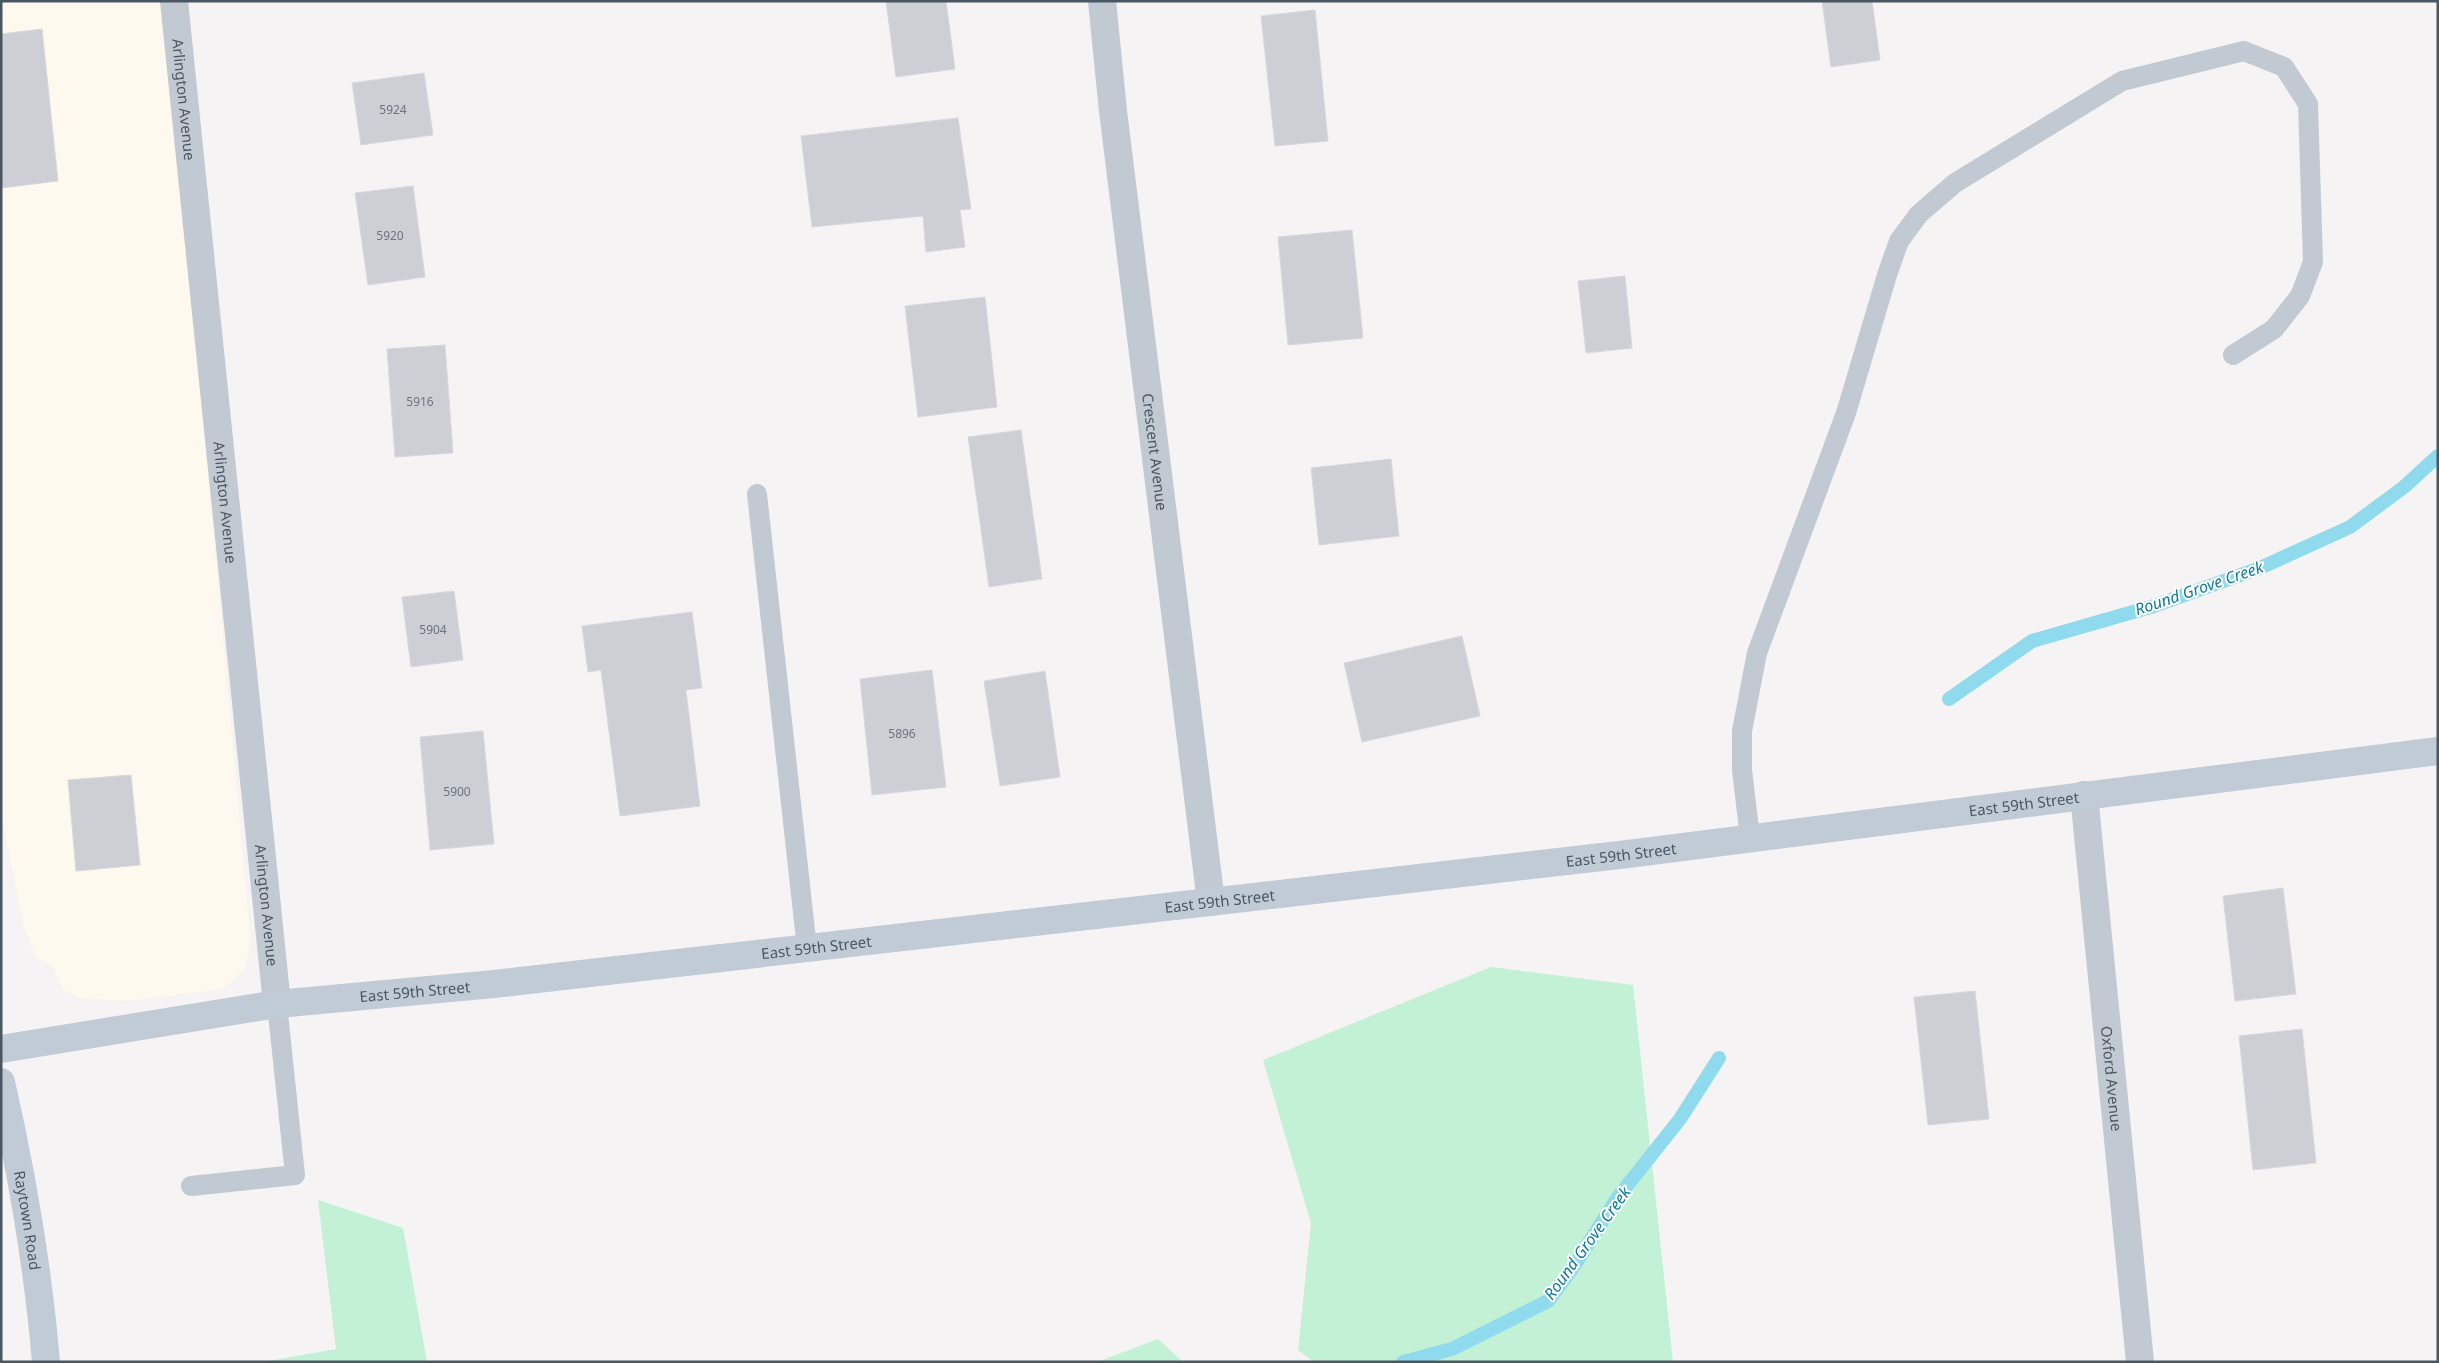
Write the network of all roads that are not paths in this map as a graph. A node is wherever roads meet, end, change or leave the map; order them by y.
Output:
1 (174, 1) edge
2 (1102, 1) edge
3 (2233, 355) dead end
4 (757, 494) dead end
5 (2438, 751) edge
6 (2084, 795) junction
7 (1750, 838) junction
8 (1211, 902) junction
9 (807, 948) junction
10 (278, 1004) junction
11 (1, 1049) edge
12 (1, 1082) edge
13 (191, 1186) dead end
14 (46, 1362) edge
15 (2140, 1362) edge

1 - 10 street, Arlington Avenue
2 - 8 street, Crescent Avenue
3 - 7 lane
4 - 9 lane
5 - 6 street, East 59th Street
6 - 7 street, East 59th Street
6 - 15 street, Oxford Avenue
7 - 8 street, East 59th Street
8 - 9 street, East 59th Street
9 - 10 street, East 59th Street
10 - 11 street, East 59th Street
10 - 13 lane
12 - 14 street, Raytown Road

